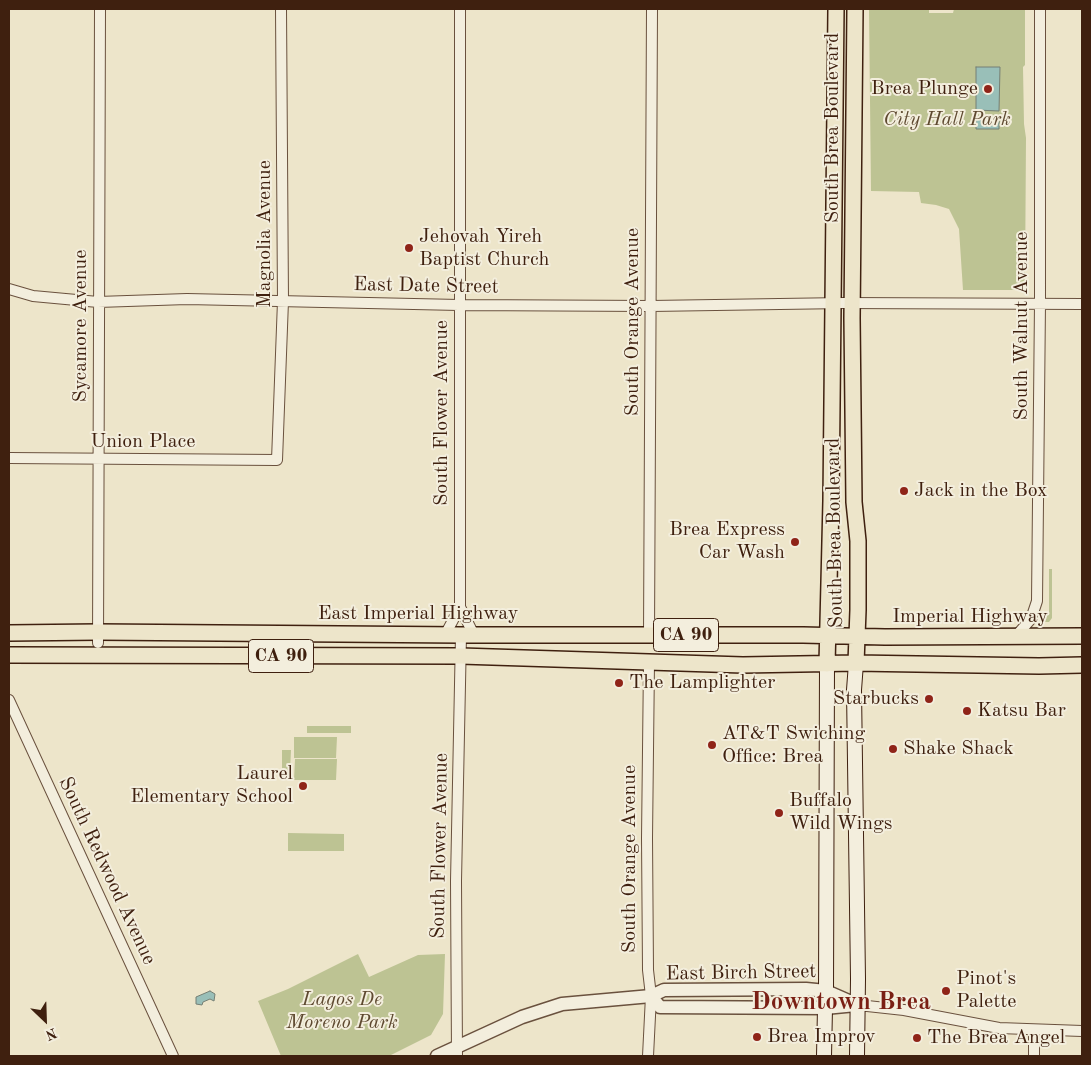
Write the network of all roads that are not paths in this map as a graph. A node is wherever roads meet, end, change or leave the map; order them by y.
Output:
1 (100, 9) edge
2 (281, 9) edge
3 (460, 9) edge
4 (652, 9) edge
5 (836, 9) edge
6 (854, 9) edge
7 (1040, 9) edge
8 (9, 289) edge
9 (283, 301) junction
10 (98, 302) junction
11 (843, 303) junction
12 (1040, 303) junction
13 (1082, 304) edge
14 (459, 305) junction
15 (651, 306) junction
16 (9, 458) edge
17 (98, 459) junction
18 (277, 460) joint
19 (460, 607) junction
20 (9, 633) edge
21 (296, 634) junction
22 (445, 635) junction
23 (467, 635) junction
24 (649, 635) junction
25 (828, 636) junction
26 (1016, 636) junction
27 (1082, 636) edge
28 (98, 637) junction
29 (857, 637) junction
30 (9, 655) edge
31 (204, 655) junction
32 (461, 656) junction
33 (649, 662) junction
34 (856, 663) junction
35 (827, 664) junction
36 (1082, 665) edge
37 (9, 700) edge
38 (826, 991) junction
39 (650, 996) junction
40 (858, 1005) junction
41 (825, 1008) junction
42 (1034, 1030) junction
43 (1082, 1030) edge
44 (457, 1052) edge
45 (173, 1056) edge
46 (437, 1056) edge
47 (648, 1056) edge
48 (824, 1056) edge
49 (856, 1056) edge
50 (1034, 1056) edge

1 - 10 street, Sycamore Avenue
2 - 9 street, Magnolia Avenue
3 - 14 street, South Flower Avenue
4 - 15 street, South Orange Avenue
5 - 11 main road, South Brea Boulevard
6 - 11 main road, South Brea Boulevard
7 - 12 street, South Walnut Avenue
8 - 10 street, East Date Street
9 - 10 street, East Date Street
9 - 14 street, East Date Street
9 - 18 street, Magnolia Avenue
10 - 17 street, Sycamore Avenue
11 - 12 street, East Date Street
11 - 15 street, East Date Street
11 - 25 main road, South Brea Boulevard
11 - 29 main road, South Brea Boulevard
12 - 13 street, East Date Street
12 - 26 street, South Walnut Avenue
14 - 15 street, East Date Street
14 - 19 street, South Flower Avenue
15 - 24 street, South Orange Avenue
16 - 17 street, Union Place
17 - 18 street, Union Place
17 - 28 street, Sycamore Avenue
19 - 22 street, South Flower Avenue
19 - 23 street, South Flower Avenue
20 - 28 main road, East Imperial Highway / CA 90
21 - 22 main road, East Imperial Highway / CA 90
21 - 28 main road, East Imperial Highway / CA 90
21 - 31 main road
22 - 23 main road, East Imperial Highway / CA 90
23 - 24 main road, East Imperial Highway / CA 90
23 - 32 street, South Flower Avenue
24 - 25 main road, East Imperial Highway / CA 90
25 - 29 main road, CA 90
25 - 35 main road, South Brea Boulevard
26 - 27 main road, Imperial Highway / CA 90
26 - 29 main road, Imperial Highway / CA 90
29 - 34 main road, South Brea Boulevard
30 - 31 main road, East Imperial Highway / CA 90
31 - 32 main road, East Imperial Highway / CA 90
32 - 33 main road, East Imperial Highway / CA 90
32 - 44 street, South Flower Avenue
33 - 35 main road, East Imperial Highway / CA 90
33 - 39 street, South Orange Avenue
34 - 35 main road, CA 90
34 - 36 main road, CA 90
34 - 40 main road, South Brea Boulevard
35 - 38 main road, South Brea Boulevard
37 - 45 street, South Redwood Avenue
38 - 39 street, East Birch Street
38 - 40 street, East Birch Street
38 - 41 main road, South Brea Boulevard
39 - 41 street, East Birch Street
39 - 44 street, East Birch Street
39 - 47 street, South Orange Avenue
40 - 41 street, East Birch Street
40 - 42 street
40 - 49 main road, South Brea Boulevard
41 - 48 main road, South Brea Boulevard
42 - 43 street
42 - 50 street
44 - 46 street, East Birch Street

